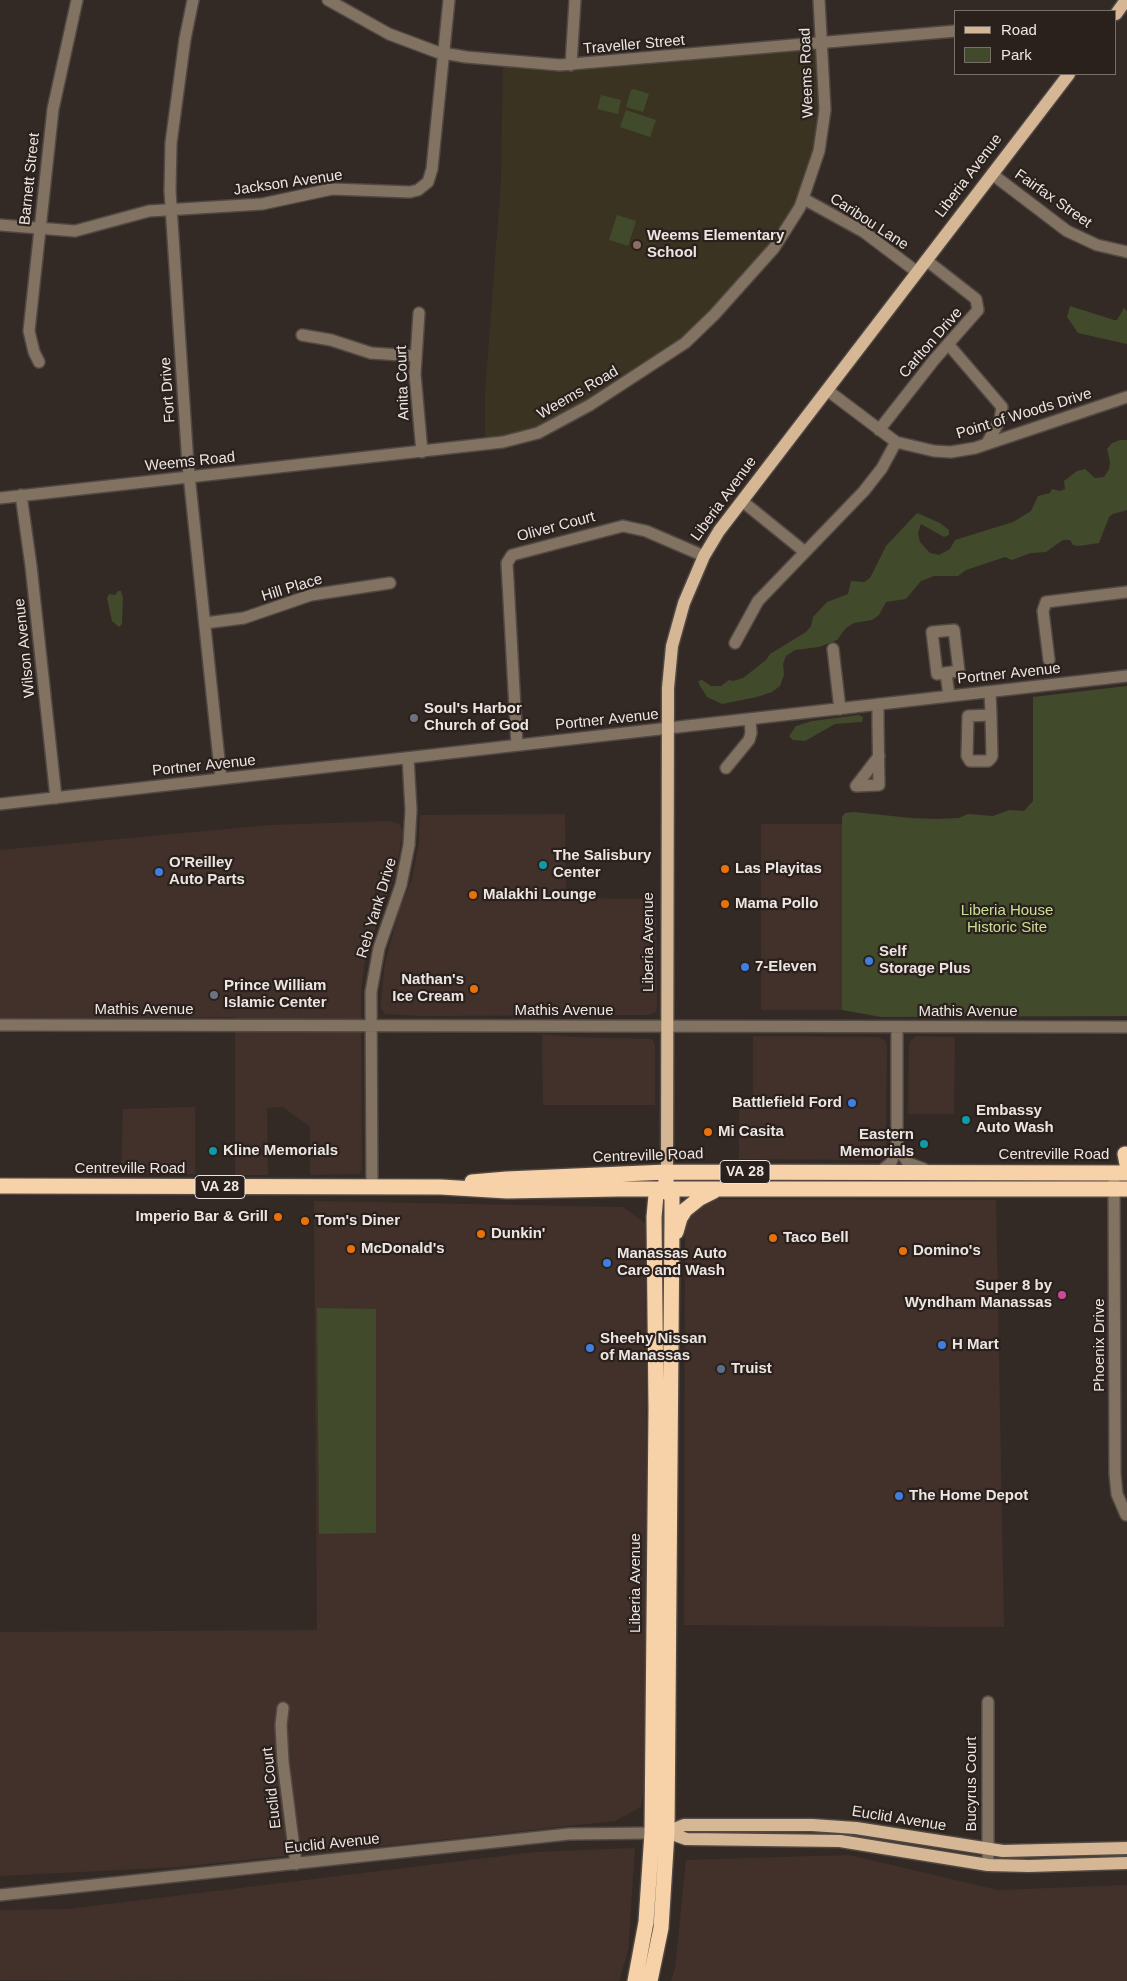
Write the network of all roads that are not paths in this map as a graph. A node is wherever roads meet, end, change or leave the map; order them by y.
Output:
1 (77, 0) edge
2 (193, 0) edge
3 (328, 0) edge
4 (449, 0) edge
5 (575, 0) edge
6 (819, 0) edge
7 (1126, 0) edge
8 (1117, 13) edge
9 (954, 31) edge
10 (822, 43) junction
11 (444, 54) junction
12 (570, 65) junction
13 (1066, 75) edge
14 (992, 174) junction
15 (804, 199) junction
16 (172, 210) junction
17 (0, 225) edge
18 (40, 229) junction
19 (1127, 252) edge
20 (926, 260) junction
21 (917, 272) junction
22 (419, 313) dead end
23 (302, 335) dead end
24 (948, 344) junction
25 (415, 356) junction
26 (39, 362) dead end
27 (827, 390) junction
28 (1127, 397) edge
29 (878, 430) junction
30 (896, 442) junction
31 (987, 444) junction
32 (422, 452) junction
33 (189, 477) junction
34 (21, 495) junction
35 (0, 498) edge
36 (742, 501) junction
37 (805, 552) junction
38 (704, 556) junction
39 (390, 583) dead end
40 (1127, 592) edge
41 (205, 623) junction
42 (735, 643) dead end
43 (832, 649) dead end
44 (1049, 660) dead end
45 (946, 672) dead end
46 (1127, 676) edge
47 (990, 692) junction
48 (949, 696) junction
49 (878, 704) junction
50 (840, 708) junction
51 (991, 714) dead end
52 (750, 718) junction
53 (667, 728) junction
54 (517, 745) junction
55 (879, 756) dead end
56 (408, 758) junction
57 (726, 768) dead end
58 (221, 779) junction
59 (56, 798) junction
60 (0, 804) edge
61 (0, 1025) edge
62 (370, 1026) junction
63 (667, 1026) junction
64 (897, 1027) junction
65 (1127, 1027) edge
66 (897, 1146) junction
67 (667, 1172) junction
68 (937, 1172) junction
69 (878, 1173) junction
70 (1121, 1173) edge
71 (0, 1186) edge
72 (372, 1187) junction
73 (441, 1187) junction
74 (618, 1189) junction
75 (665, 1189) junction
76 (1121, 1189) edge
77 (720, 1190) junction
78 (654, 1217) junction
79 (672, 1246) junction
80 (1126, 1515) edge
81 (988, 1702) dead end
82 (283, 1708) dead end
83 (660, 1833) junction
84 (1127, 1848) edge
85 (988, 1849) junction
86 (1127, 1863) edge
87 (296, 1864) junction
88 (988, 1865) junction
89 (0, 1895) edge
90 (635, 1981) edge
91 (650, 1981) edge

1 - 18 street, Barnett Street
2 - 16 street, Fort Drive
3 - 11 street, Traveller Street
4 - 11 street, Jackson Avenue
5 - 12 street
6 - 10 street, Weems Road
7 - 8 main road
9 - 10 street, Traveller Street
10 - 12 street, Traveller Street
10 - 15 street, Weems Road
11 - 12 street, Traveller Street
11 - 16 street, Jackson Avenue
13 - 14 main road, Liberia Avenue
14 - 19 street, Fairfax Street
14 - 20 main road, Liberia Avenue
15 - 21 street, Caribou Lane
15 - 32 street, Weems Road
16 - 18 street, Jackson Avenue
16 - 33 street, Fort Drive
17 - 18 street, Jackson Avenue
18 - 26 street, Barnett Street
20 - 21 main road, Liberia Avenue
20 - 24 street, Carlton Drive
21 - 27 main road, Liberia Avenue
22 - 25 street, Anita Court
23 - 25 street
24 - 29 street, Carlton Drive
24 - 31 street
25 - 32 street, Anita Court
27 - 29 street, Point of Woods Drive
27 - 36 main road, Liberia Avenue
28 - 31 street, Point of Woods Drive
29 - 30 street, Point of Woods Drive
30 - 31 street, Point of Woods Drive
30 - 37 street
32 - 33 street, Weems Road
33 - 34 street, Weems Road
33 - 41 street, Fort Drive
34 - 35 street, Weems Road
34 - 59 street, Wilson Avenue
36 - 37 street
36 - 38 main road, Liberia Avenue
37 - 42 street
38 - 53 main road, Liberia Avenue
38 - 54 street, Oliver Court
39 - 41 street, Hill Place
40 - 44 street
41 - 58 street, Fort Drive
43 - 50 street
45 - 48 street
46 - 47 street, Portner Avenue
47 - 48 street, Portner Avenue
47 - 51 street
48 - 49 street, Portner Avenue
49 - 50 street, Portner Avenue
49 - 55 street
50 - 52 street, Portner Avenue
52 - 53 street, Portner Avenue
52 - 57 street
53 - 54 street, Portner Avenue
53 - 63 main road, Liberia Avenue
54 - 56 street, Portner Avenue
56 - 58 street, Portner Avenue
56 - 62 street, Reb Yank Drive
58 - 59 street, Portner Avenue
59 - 60 street, Portner Avenue
61 - 62 street, Mathis Avenue
62 - 63 street, Mathis Avenue
62 - 72 street, Reb Yank Drive
63 - 64 street, Mathis Avenue
63 - 67 main road, Liberia Avenue
64 - 65 street, Mathis Avenue
64 - 66 street
66 - 68 street
66 - 69 street
67 - 69 highway, Centreville Road / VA 28
67 - 73 highway, Centreville Road / VA 28
67 - 75 highway, Liberia Avenue
68 - 69 highway, Centreville Road / VA 28
68 - 70 highway, Centreville Road / VA 28
70 - 76 street, Phoenix Drive
71 - 72 highway, Centreville Road / VA 28
72 - 73 highway, Centreville Road / VA 28
73 - 74 highway, Centreville Road / VA 28
74 - 75 highway, Centreville Road / VA 28
74 - 78 highway
75 - 77 highway, Centreville Road / VA 28
75 - 78 highway, Liberia Avenue
75 - 79 highway, Liberia Avenue
76 - 77 highway, Centreville Road / VA 28
76 - 80 street, Phoenix Drive
77 - 79 highway
78 - 83 highway, Liberia Avenue
79 - 83 highway, Liberia Avenue
81 - 85 street, Bucyrus Court
82 - 87 street, Euclid Court
83 - 85 main road, Euclid Avenue
83 - 87 street, Euclid Avenue
83 - 88 main road, Euclid Avenue
83 - 90 highway, Liberia Avenue
83 - 91 highway, Liberia Avenue
84 - 85 main road, Euclid Avenue
85 - 88 street, Bucyrus Court
86 - 88 main road, Euclid Avenue
87 - 89 street, Euclid Avenue

